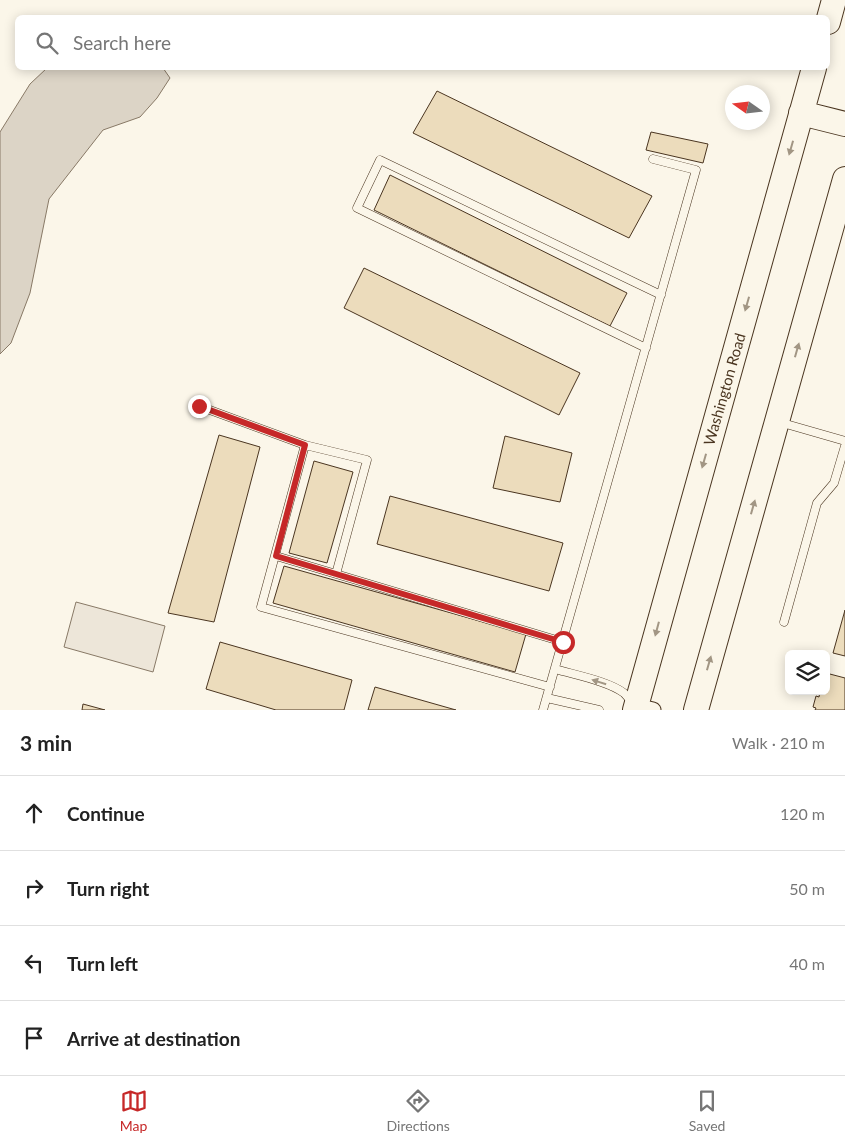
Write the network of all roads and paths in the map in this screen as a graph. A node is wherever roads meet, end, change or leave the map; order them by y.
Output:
1 (834, 0) edge
2 (830, 15) edge
3 (813, 70) edge
4 (801, 113) junction
5 (845, 124) edge
6 (653, 159) dead end
7 (845, 179) edge
8 (661, 295) junction
9 (646, 348) junction
10 (199, 406) dead end
11 (777, 421) junction
12 (845, 441) edge
13 (305, 445) junction
14 (845, 446) edge
15 (276, 556) junction
16 (336, 574) junction
17 (784, 622) dead end
18 (563, 642) junction
19 (555, 669) junction
20 (550, 687) junction
21 (547, 698) junction
22 (638, 709) edge
23 (543, 710) edge
24 (599, 710) edge
25 (696, 710) edge

1 - 2 main road
3 - 4 main road, Washington Road
4 - 5 main road
4 -> 22 main road, Washington Road
6 - 8 lane
11 -> 7 main road
8 - 9 lane
8 - 9 lane
9 - 18 lane
10 - 13 lane
11 - 12 lane
25 -> 11 main road
13 - 15 lane
13 - 16 lane
14 - 17 lane
15 - 16 lane
15 - 20 lane
16 - 18 lane
18 - 19 lane
19 - 20 lane
22 -> 19 lane
20 - 21 lane
21 - 23 lane
21 - 24 lane

